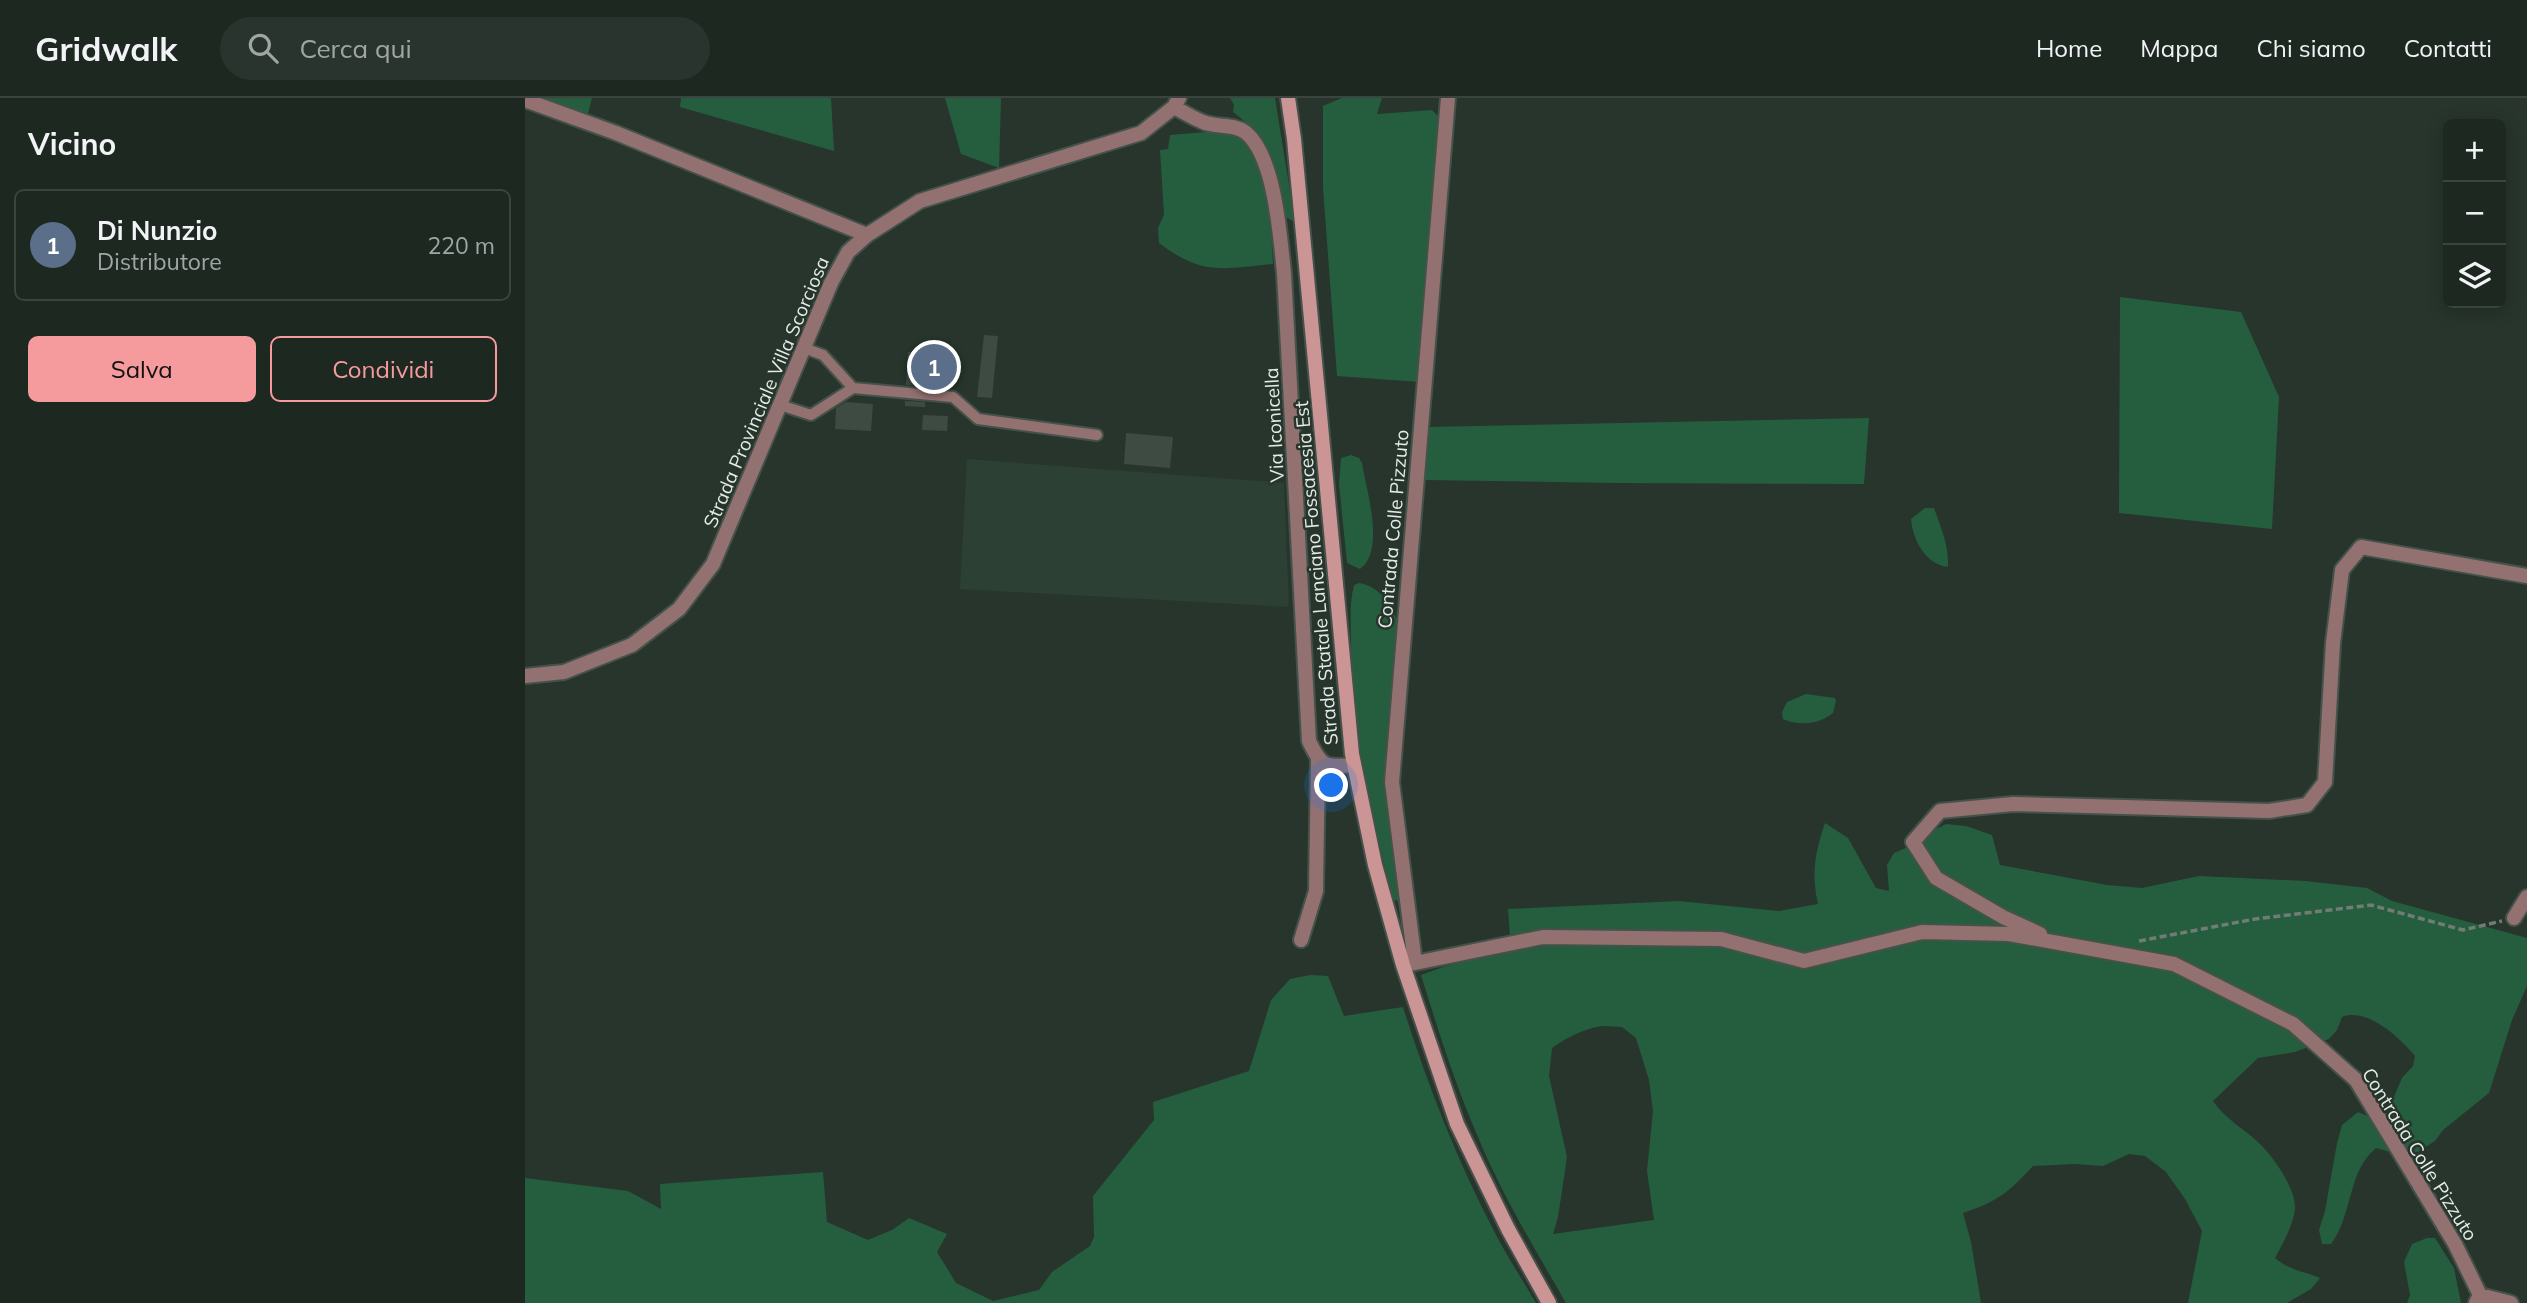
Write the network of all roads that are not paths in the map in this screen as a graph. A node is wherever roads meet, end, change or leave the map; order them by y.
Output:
1 (1288, 98) edge
2 (1448, 98) edge
3 (525, 100) edge
4 (1176, 102) edge
5 (866, 235) junction
6 (804, 348) junction
7 (853, 388) junction
8 (780, 405) junction
9 (1097, 435) dead end
10 (2527, 576) edge
11 (525, 677) edge
12 (1318, 759) junction
13 (1354, 765) junction
14 (2527, 897) edge
15 (2514, 918) road end
16 (1301, 940) dead end
17 (2063, 944) junction
18 (1409, 964) junction
19 (2478, 1299) edge
20 (1549, 1303) edge
21 (2511, 1303) edge

1 - 13 main road, Strada Statale Lanciano Fossacesia Est
2 - 18 street, Contrada Colle Pizzuto
3 - 5 street
4 - 5 street, Strada Provinciale Villa Scorciosa
4 - 12 street, Via Iconicella
5 - 6 street, Strada Provinciale Villa Scorciosa
6 - 7 lane
6 - 8 street, Strada Provinciale Villa Scorciosa
7 - 8 lane
7 - 9 lane
8 - 11 street, Strada Provinciale Villa Scorciosa
10 - 17 street
12 - 13 street
12 - 16 street, Via Iconicella
13 - 18 main road, Strada Statale Lanciano Fossacesia Est
14 - 15 street
17 - 18 street, Contrada Colle Pizzuto
17 - 19 street, Contrada Colle Pizzuto
18 - 20 main road, Strada Statale Lanciano Fossacesia Est
19 - 21 street

